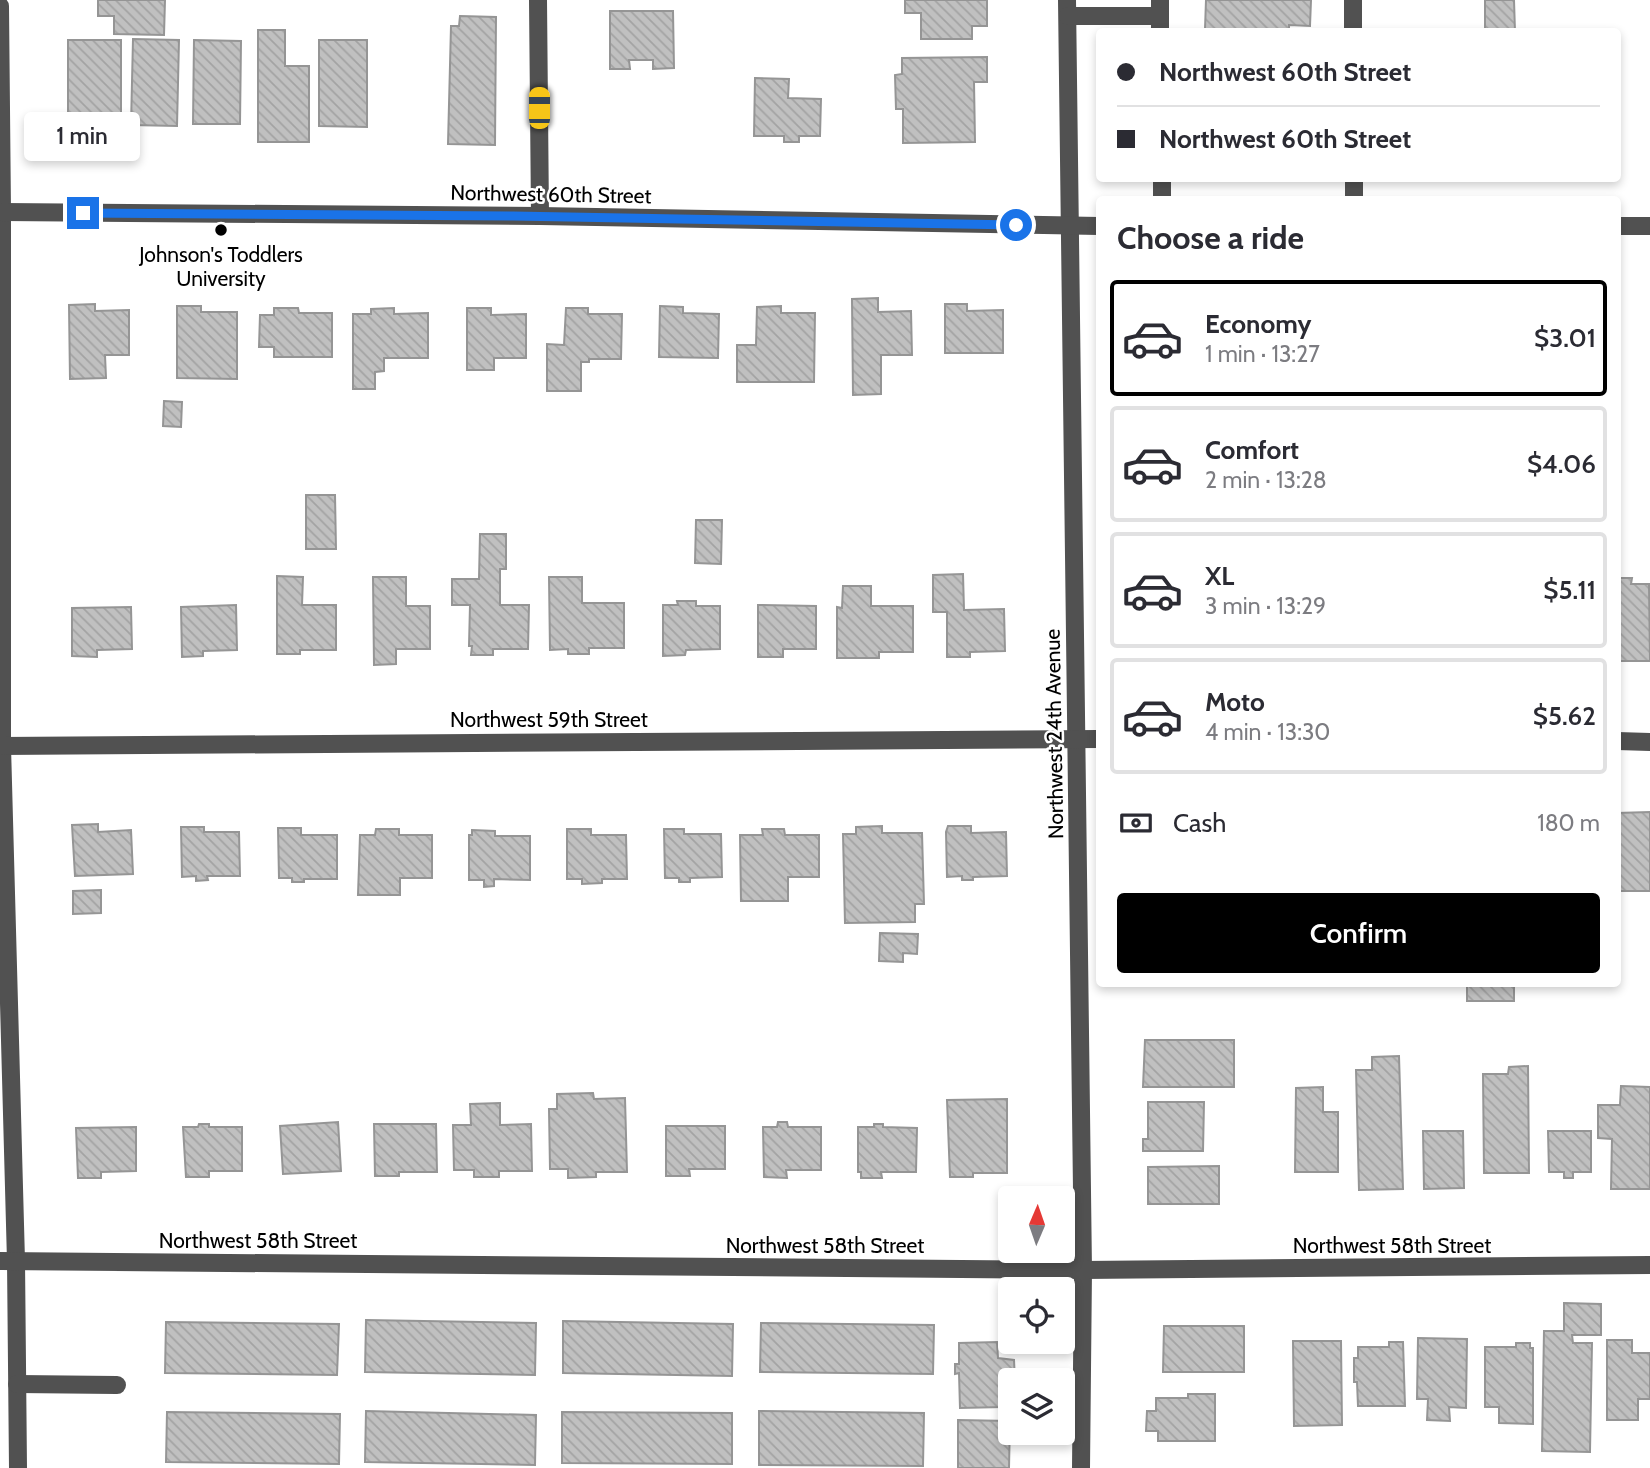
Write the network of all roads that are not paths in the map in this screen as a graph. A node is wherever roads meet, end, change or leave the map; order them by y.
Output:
1 (538, 0) edge
2 (1353, 0) edge
3 (0, 6) edge
4 (1067, 8) edge
5 (1160, 16) edge
6 (1353, 28) edge
7 (2, 212) junction
8 (540, 216) junction
9 (1072, 226) junction
10 (1096, 226) edge
11 (1621, 226) edge
12 (1650, 226) edge
13 (1077, 738) junction
14 (1096, 739) edge
15 (1621, 741) edge
16 (1650, 742) edge
17 (1, 746) edge
18 (8, 1261) edge
19 (1650, 1265) edge
20 (1083, 1270) junction
21 (17, 1384) junction
22 (117, 1385) dead end
23 (18, 1468) edge
24 (1081, 1468) edge

1 - 8 street
2 - 6 street
3 - 7 street
4 - 5 street
4 - 9 street, Northwest 24th Avenue
7 - 8 street, Northwest 60th Street
7 - 17 street
8 - 9 street, Northwest 60th Street
9 - 10 street, Northwest 60th Street
9 - 13 street, Northwest 24th Avenue
11 - 12 street
13 - 14 street, Northwest 59th Street
13 - 17 street, Northwest 59th Street
13 - 20 street, Northwest 24th Avenue
15 - 16 street
17 - 18 street
18 - 20 street, Northwest 58th Street
18 - 21 street
19 - 20 street, Northwest 58th Street
20 - 24 street, Northwest 24th Avenue
21 - 22 street
21 - 23 street

